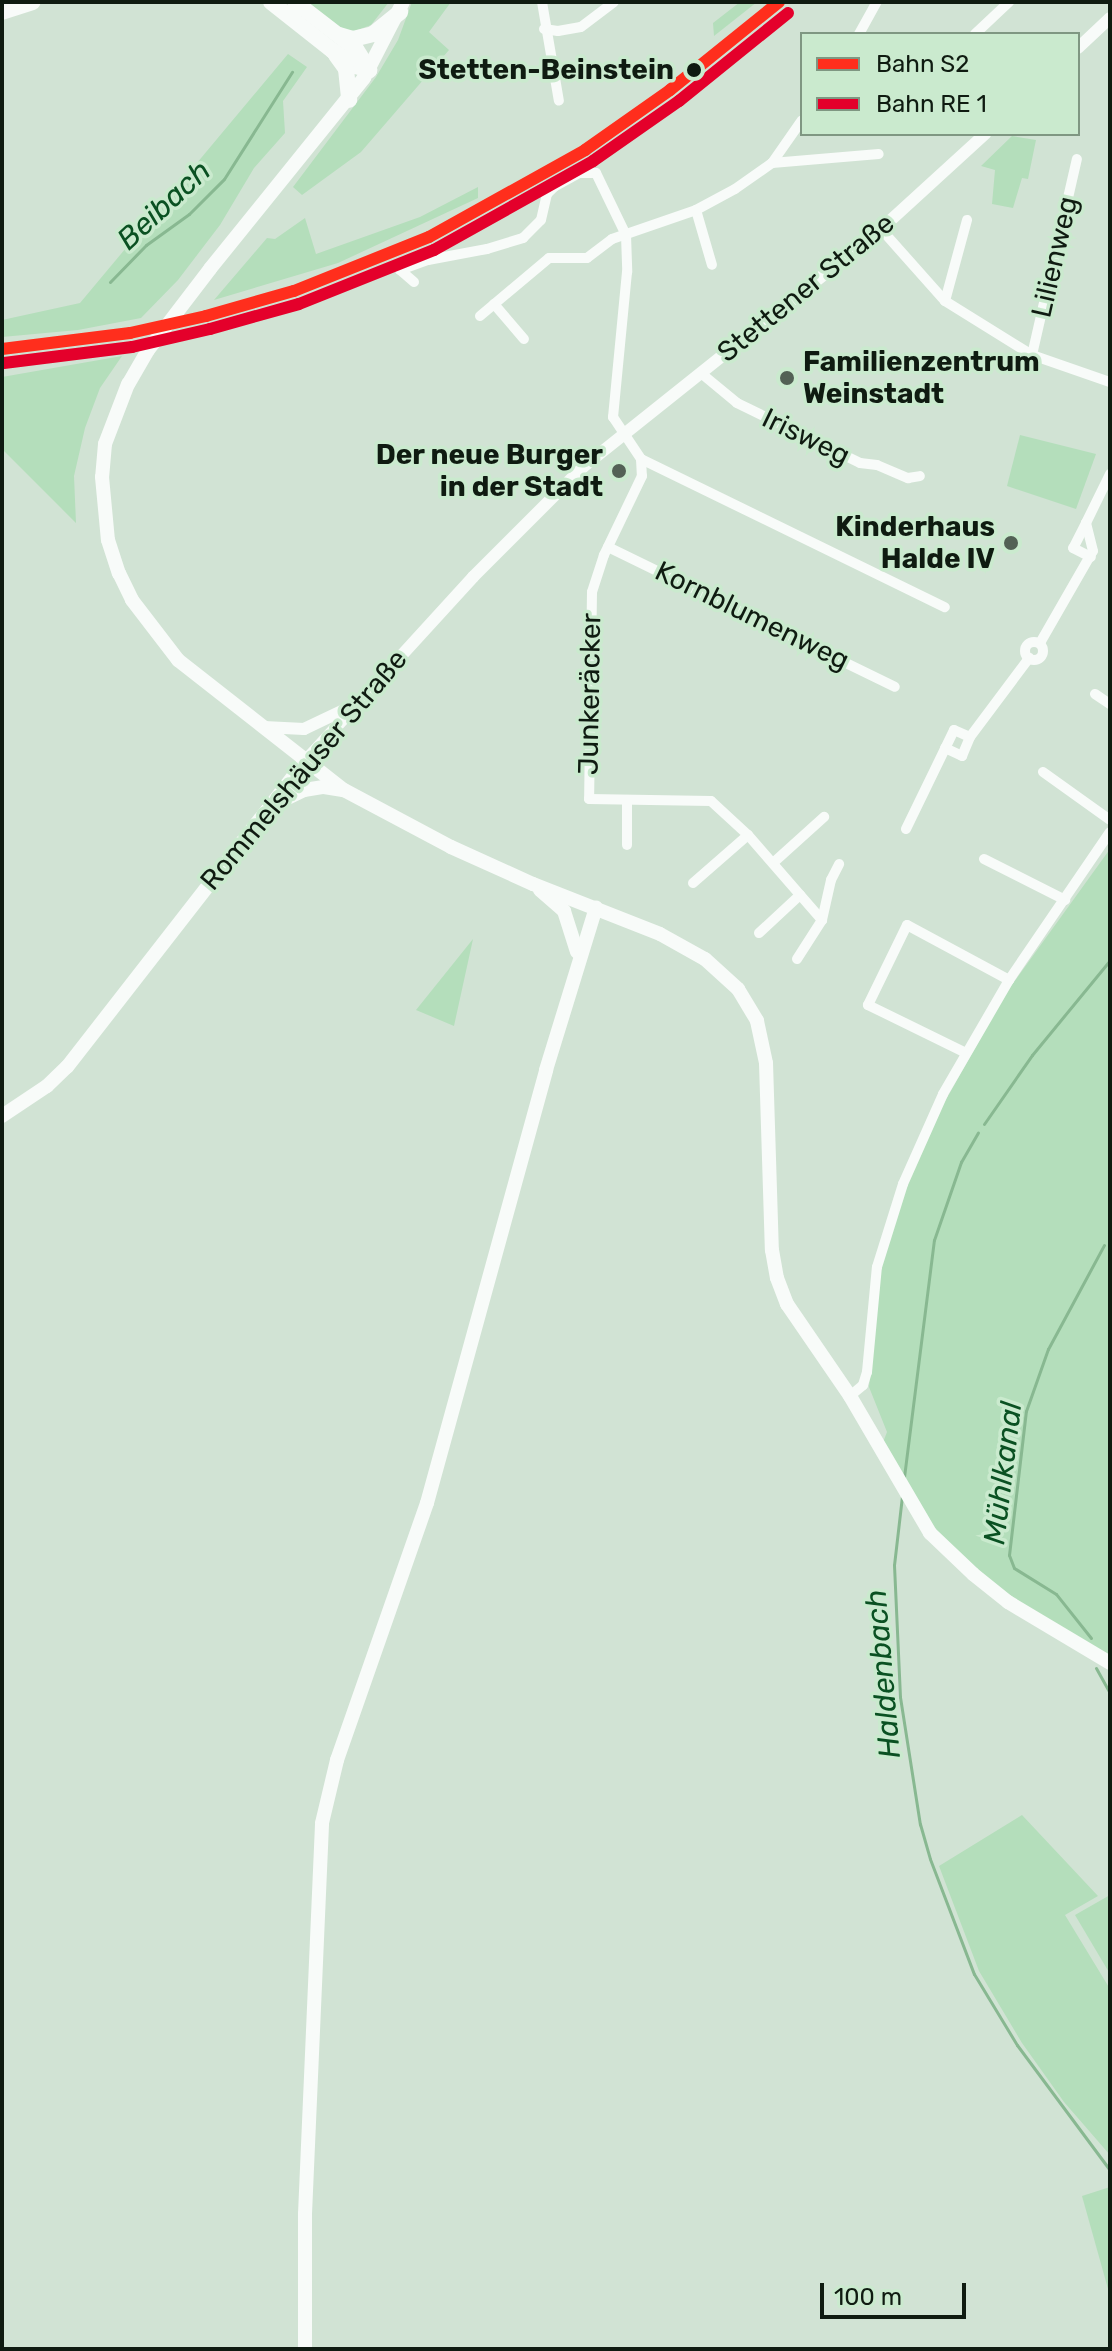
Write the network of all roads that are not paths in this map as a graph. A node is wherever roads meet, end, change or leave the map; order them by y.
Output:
1 (32, 2) edge
2 (271, 2) edge
3 (295, 2) edge
4 (542, 2) edge
5 (614, 2) edge
6 (877, 2) edge
7 (1009, 2) edge
8 (401, 7) edge
9 (2, 12) edge
10 (1110, 18) edge
11 (544, 29) junction
12 (860, 32) edge
13 (977, 32) edge
14 (334, 42) junction
15 (1080, 46) edge
16 (369, 70) junction
17 (349, 100) junction
18 (559, 101) dead end
19 (800, 123) edge
20 (983, 136) edge
21 (879, 154) dead end
22 (1077, 159) dead end
23 (772, 163) junction
24 (696, 210) junction
25 (967, 220) dead end
26 (881, 229) junction
27 (626, 235) junction
28 (712, 265) dead end
29 (414, 282) dead end
30 (945, 301) junction
31 (494, 304) junction
32 (480, 316) dead end
33 (524, 339) dead end
34 (1032, 355) junction
35 (702, 374) junction
36 (1110, 382) edge
37 (622, 436) junction
38 (641, 459) junction
39 (1110, 474) edge
40 (920, 476) dead end
41 (1086, 523) junction
42 (608, 547) junction
43 (1091, 557) junction
44 (945, 607) dead end
45 (895, 687) dead end
46 (1095, 694) dead end
47 (358, 703) junction
48 (1110, 704) edge
49 (264, 727) junction
50 (970, 737) junction
51 (945, 748) junction
52 (306, 760) junction
53 (1043, 772) dead end
54 (344, 790) junction
55 (627, 800) junction
56 (265, 809) junction
57 (824, 817) dead end
58 (1110, 820) edge
59 (906, 829) dead end
60 (1110, 832) edge
61 (748, 835) junction
62 (627, 845) dead end
63 (984, 859) dead end
64 (773, 863) junction
65 (839, 864) dead end
66 (693, 883) dead end
67 (533, 884) junction
68 (800, 895) junction
69 (1065, 900) junction
70 (596, 907) junction
71 (822, 920) junction
72 (759, 933) dead end
73 (797, 959) dead end
74 (579, 960) junction
75 (1009, 980) junction
76 (964, 1052) junction
77 (2, 1116) edge
78 (850, 1396) junction
79 (1107, 1661) edge
80 (305, 2349) edge

1 - 9 highway
2 - 14 highway
3 - 14 highway
4 - 11 street
5 - 11 street
6 - 12 street
7 - 13 street
8 - 14 highway
8 - 16 main road
10 - 15 street
11 - 18 street
14 - 16 highway
14 - 17 highway
16 - 17 main road
17 - 49 main road
19 - 23 street
20 - 26 street, Stettener Straße
21 - 23 street
22 - 34 street, Lilienweg
23 - 24 street
24 - 27 street
24 - 28 street
25 - 30 street
26 - 30 street
26 - 35 street, Stettener Straße
27 - 29 street
27 - 31 street
27 - 37 street
30 - 34 street
31 - 32 street
31 - 33 street
34 - 36 street
35 - 37 street, Stettener Straße
35 - 40 street, Irisweg
37 - 38 street
37 - 47 street, Rommelshäuser Straße
38 - 42 street, Junkeräcker
38 - 44 street
39 - 41 street
41 - 43 street
41 - 43 street
42 - 45 street, Kornblumenweg
42 - 55 street, Junkeräcker
43 - 50 street
46 - 48 street
47 - 49 street
47 - 52 street, Rommelshäuser Straße
49 - 52 main road
50 - 51 street
50 - 51 street
51 - 59 street
52 - 54 main road
52 - 56 main road, Rommelshäuser Straße
53 - 58 street
54 - 56 main road
54 - 67 main road
55 - 61 street, Junkeräcker
55 - 62 street
56 - 77 main road, Rommelshäuser Straße
57 - 64 street
60 - 69 street
61 - 64 street, Junkeräcker
61 - 66 street
63 - 69 street
64 - 68 street, Junkeräcker
65 - 71 street
67 - 70 main road
67 - 74 main road
68 - 71 street, Junkeräcker
68 - 72 street
69 - 75 street
70 - 74 main road
70 - 78 main road
71 - 73 street
74 - 80 main road
75 - 76 street
75 - 76 street
76 - 78 street
78 - 79 main road

